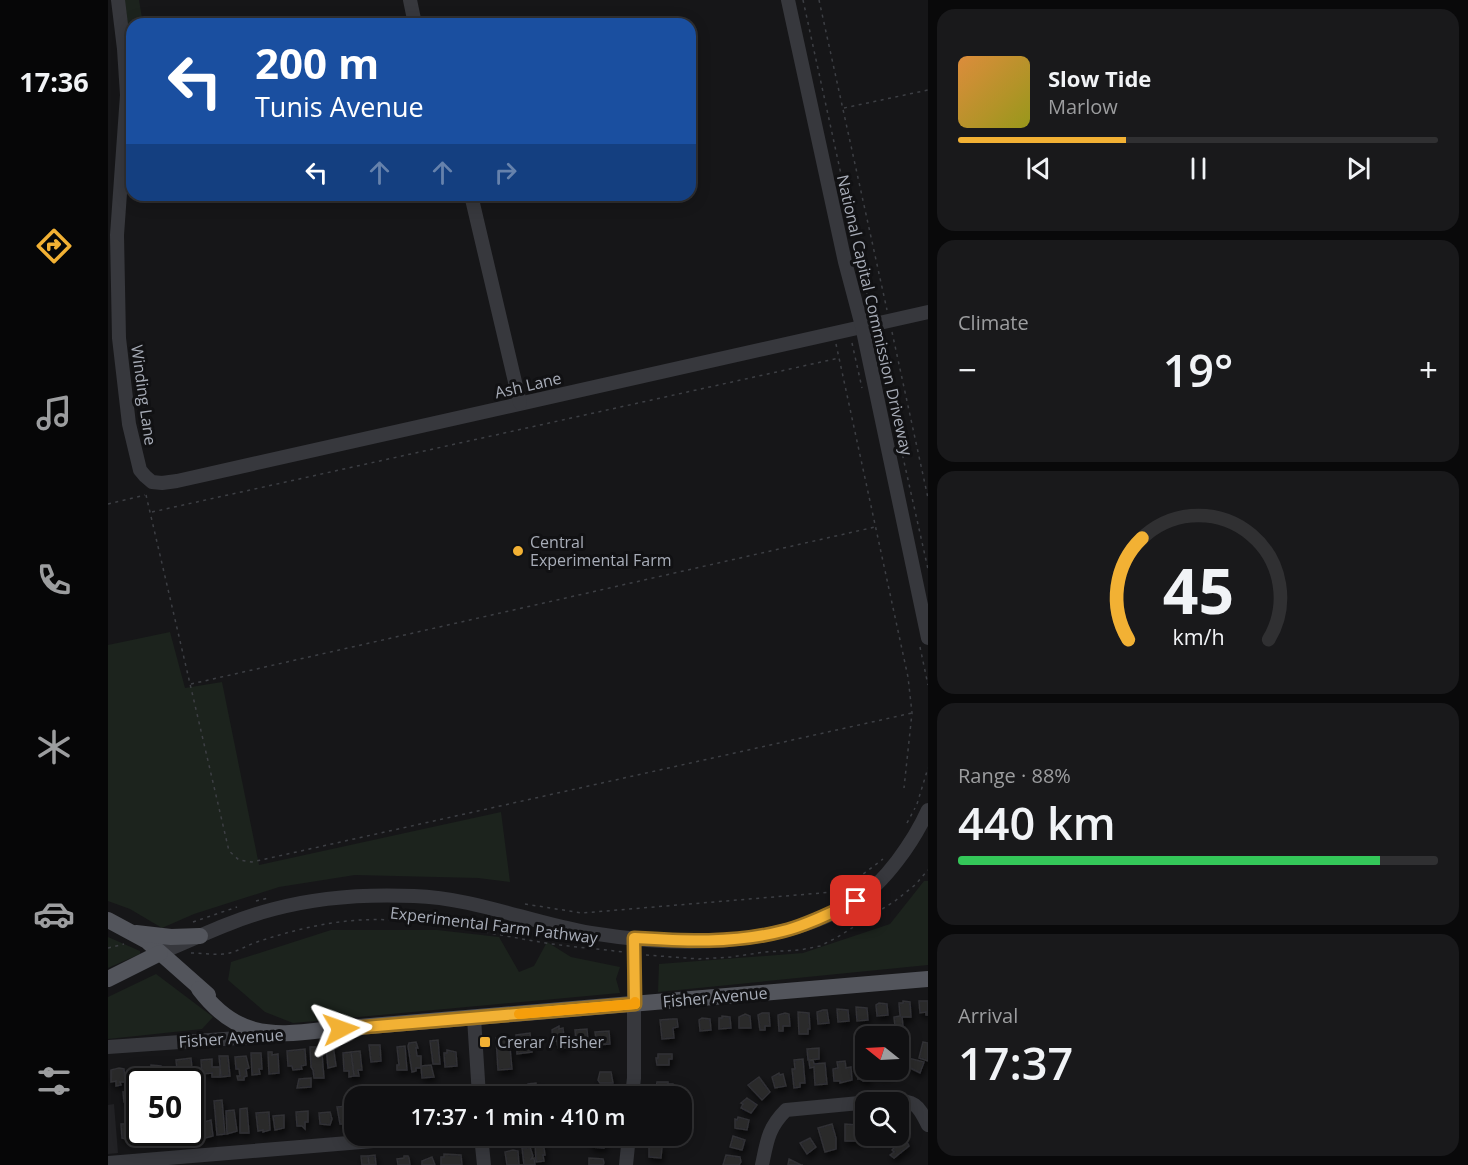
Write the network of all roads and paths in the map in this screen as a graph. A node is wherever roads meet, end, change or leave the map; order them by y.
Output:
1 (118, 0) edge
2 (410, 0) edge
3 (788, 0) edge
4 (803, 0) edge
5 (819, 0) edge
6 (414, 18) edge
7 (126, 80) edge
8 (928, 90) edge
9 (843, 108) junction
10 (126, 109) edge
11 (472, 201) edge
12 (868, 301) dead end
13 (928, 312) edge
14 (889, 320) junction
15 (856, 328) junction
16 (834, 332) junction
17 (839, 358) junction
18 (862, 386) dead end
19 (520, 403) junction
20 (894, 417) dead end
21 (152, 482) junction
22 (146, 495) junction
23 (928, 498) edge
24 (108, 504) edge
25 (150, 512) junction
26 (875, 527) junction
27 (928, 569) edge
28 (923, 638) edge
29 (190, 684) junction
30 (928, 685) edge
31 (912, 713) junction
32 (928, 768) edge
33 (904, 788) dead end
34 (928, 810) edge
35 (906, 826) dead end
36 (883, 859) dead end
37 (273, 897) dead end
38 (252, 903) dead end
39 (523, 904) dead end
40 (241, 906) dead end
41 (108, 921) edge
42 (194, 930) junction
43 (131, 937) junction
44 (634, 938) junction
45 (108, 948) edge
46 (627, 952) dead end
47 (160, 953) junction
48 (189, 953) dead end
49 (108, 979) edge
50 (928, 979) edge
51 (199, 989) junction
52 (635, 1004) junction
53 (474, 1018) junction
54 (323, 1030) junction
55 (288, 1035) junction
56 (108, 1047) edge
57 (478, 1086) edge
58 (632, 1086) edge
59 (928, 1125) edge
60 (344, 1143) edge
61 (482, 1146) edge
62 (628, 1146) edge
63 (108, 1163) edge
64 (484, 1165) edge
65 (626, 1165) edge
66 (762, 1165) edge

1 - 7 street, Winding Lane
2 - 6 street
3 - 15 street, National Capital Commission Driveway
4 - 12 path
5 - 9 path
8 - 9 path
9 - 14 path
10 - 21 street, Winding Lane
11 - 19 street
13 - 14 street, Ash Lane
14 - 15 street, Ash Lane
14 - 23 path
15 - 16 street, Ash Lane
15 - 18 path
15 - 28 street, National Capital Commission Driveway
16 - 17 path
16 - 19 street, Ash Lane
17 - 25 path
17 - 26 path
19 - 21 street, Ash Lane
20 - 27 path
21 - 22 path
22 - 24 path
22 - 25 path
25 - 29 path
26 - 29 path
26 - 31 path
28 - 30 path
29 - 31 path
31 - 33 path
32 - 35 path
34 - 44 street
36 - 39 path
37 - 38 path
40 - 42 path
41 - 43 main road
42 - 43 main road
42 - 44 street
42 - 47 street
43 - 45 path
43 - 47 main road
44 - 52 street
46 - 48 path, Experimental Farm Pathway
47 - 49 main road
47 - 51 main road
50 - 52 main road, Fisher Avenue
51 - 54 main road
51 - 55 main road
52 - 53 main road, Fisher Avenue
52 - 58 street
53 - 54 main road, Fisher Avenue
53 - 57 street
54 - 55 main road, Fisher Avenue
55 - 56 street, Fisher Avenue
59 - 66 street
60 - 63 street
61 - 64 street
62 - 65 street

